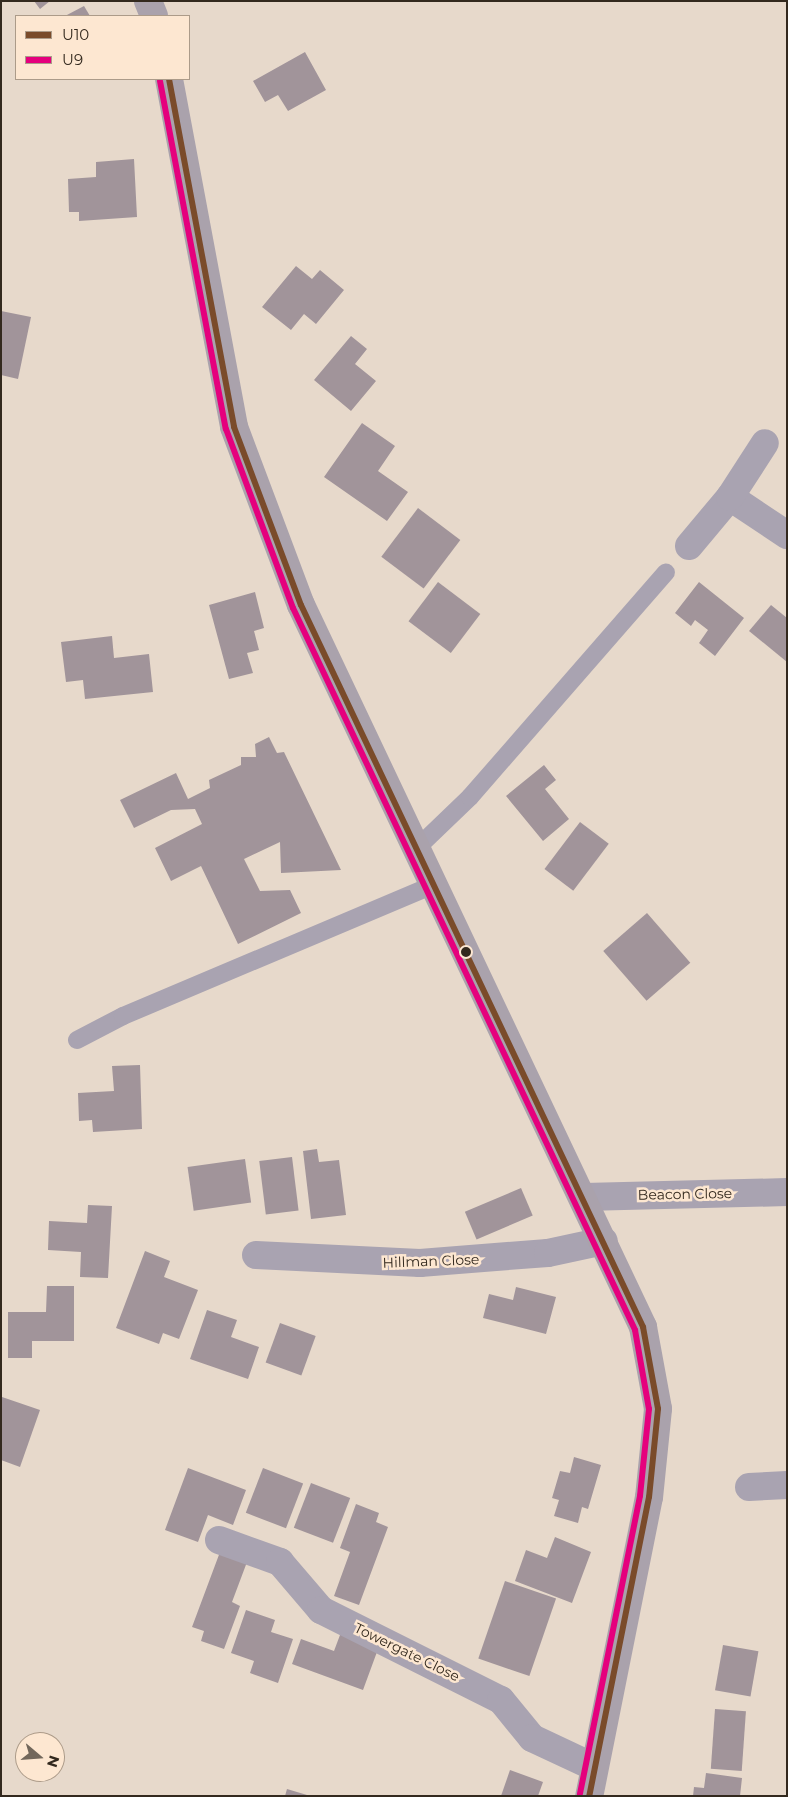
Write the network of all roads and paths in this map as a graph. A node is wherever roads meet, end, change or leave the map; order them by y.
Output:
1 (148, 1) edge
2 (154, 15) edge
3 (168, 80) edge
4 (765, 443) dead end
5 (730, 497) junction
6 (787, 535) edge
7 (689, 546) dead end
8 (666, 572) dead end
9 (417, 848) junction
10 (435, 884) junction
11 (77, 1040) dead end
12 (787, 1192) edge
13 (584, 1197) junction
14 (604, 1241) junction
15 (256, 1255) dead end
16 (787, 1485) edge
17 (749, 1487) dead end
18 (219, 1540) dead end
19 (594, 1766) junction
20 (589, 1796) edge

1 - 2 main road
3 - 9 main road
4 - 5 street
5 - 6 street
5 - 7 street
8 - 9 lane
9 - 10 main road
10 - 11 lane
10 - 13 main road
12 - 13 street, Beacon Close
13 - 14 main road
14 - 15 street, Hillman Close
14 - 19 main road
16 - 17 street
18 - 19 street, Towergate Close
19 - 20 main road

